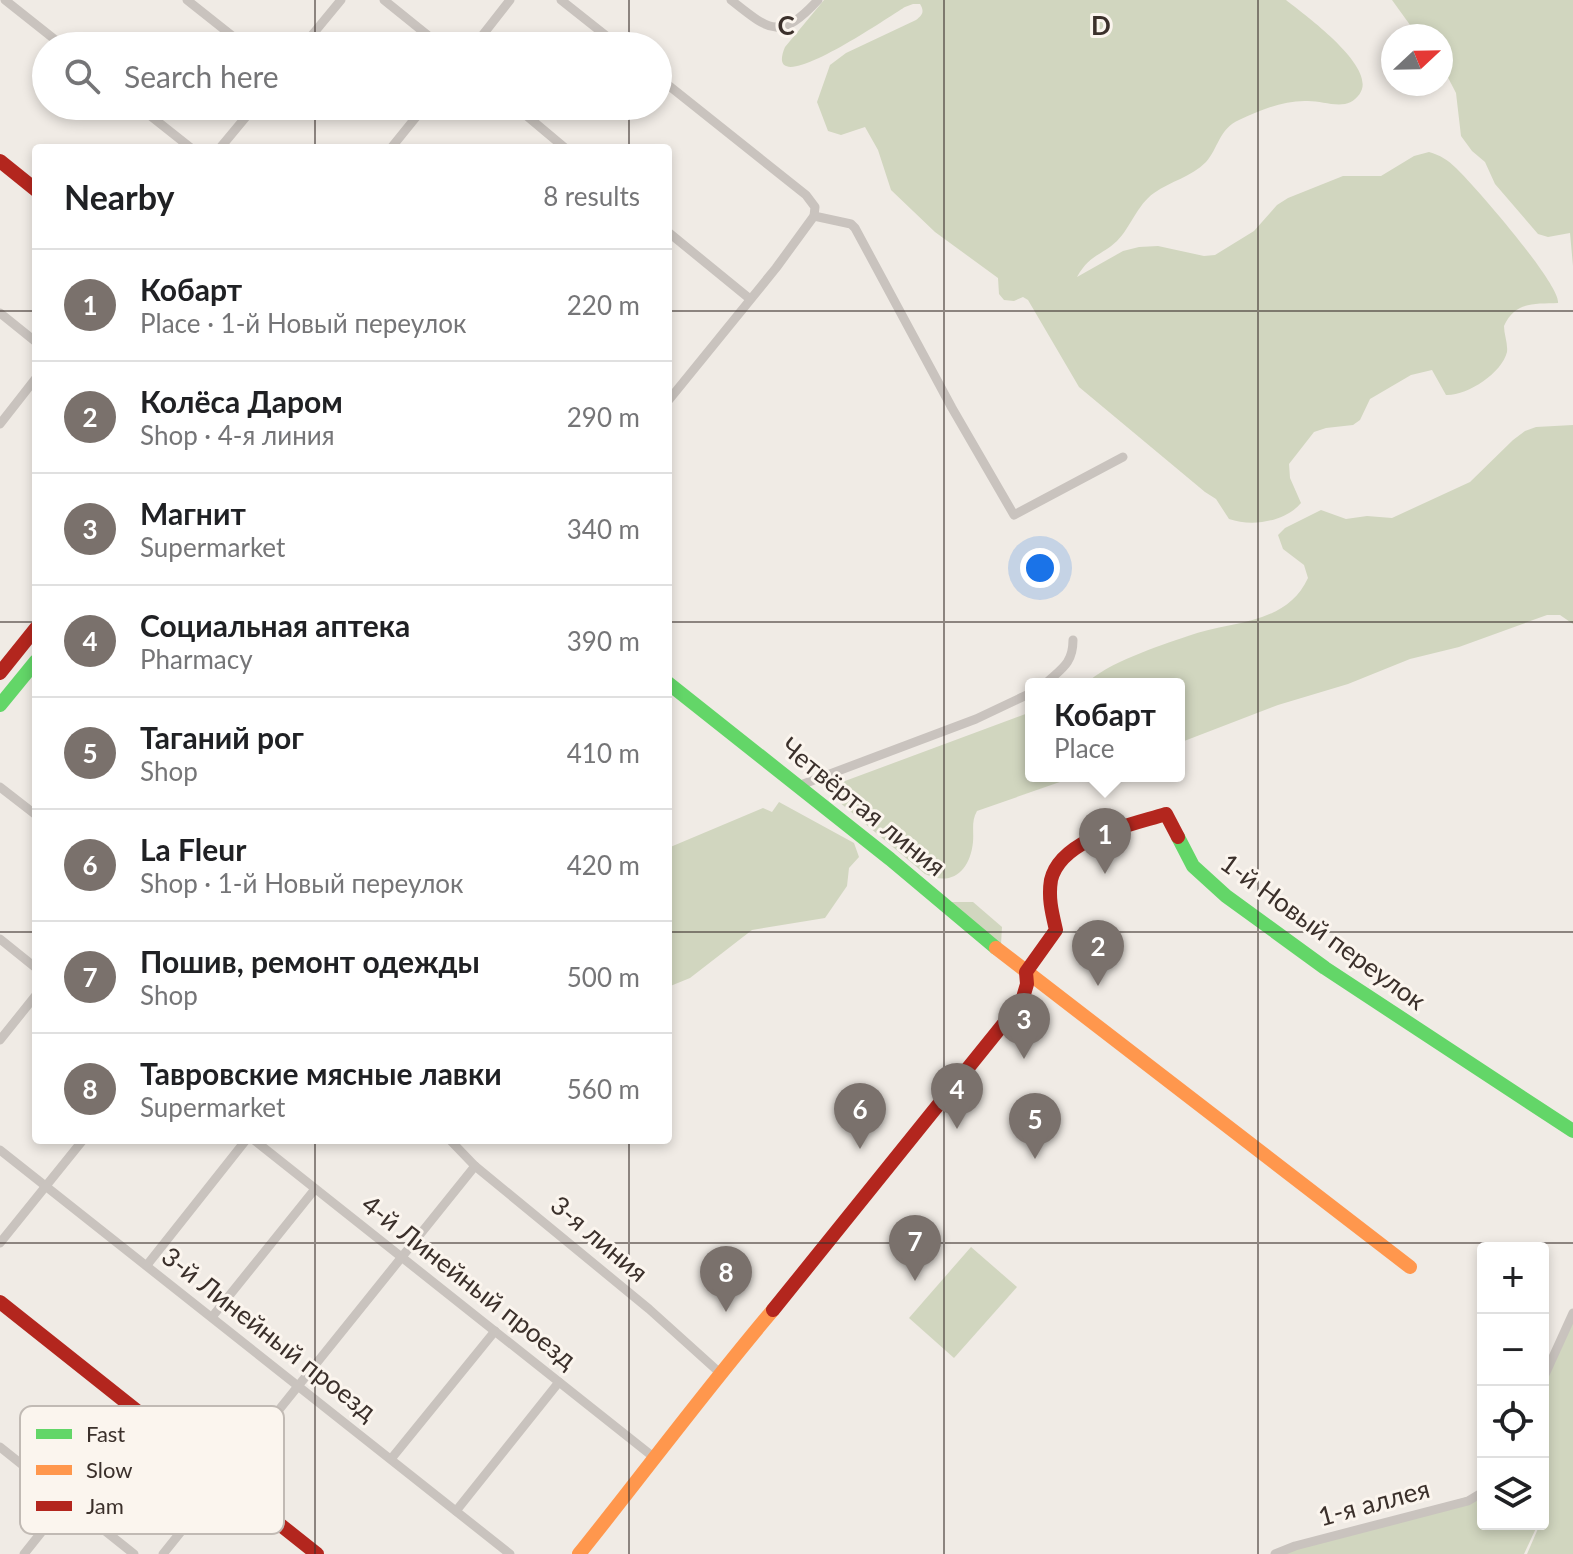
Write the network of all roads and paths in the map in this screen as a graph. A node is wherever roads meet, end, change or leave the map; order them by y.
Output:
1 (5, 0) edge
2 (187, 0) edge
3 (341, 0) edge
4 (384, 0) edge
5 (510, 0) edge
6 (561, 0) edge
7 (731, 0) edge
8 (818, 0) edge
9 (45, 32) edge
10 (227, 32) edge
11 (315, 32) edge
12 (424, 32) edge
13 (485, 32) edge
14 (601, 32) edge
15 (672, 88) edge
16 (156, 120) edge
17 (243, 120) edge
18 (414, 120) edge
19 (532, 120) edge
20 (555, 139) junction
21 (186, 144) edge
22 (223, 144) edge
23 (394, 144) edge
24 (551, 144) edge
25 (561, 144) edge
26 (0, 161) edge
27 (32, 187) edge
28 (815, 211) junction
29 (672, 235) edge
30 (750, 299) junction
31 (0, 313) edge
32 (32, 339) edge
33 (32, 383) edge
34 (672, 396) edge
35 (0, 424) edge
36 (1123, 457) dead end
37 (32, 633) edge
38 (1073, 640) dead end
39 (32, 669) edge
40 (0, 673) edge
41 (1052, 678) edge
42 (672, 686) edge
43 (1025, 696) edge
44 (0, 705) edge
45 (798, 786) junction
46 (0, 787) edge
47 (32, 812) edge
48 (0, 939) edge
49 (32, 965) edge
50 (1026, 972) junction
51 (32, 1000) edge
52 (0, 1040) edge
53 (1573, 1131) edge
54 (80, 1144) edge
55 (243, 1144) edge
56 (259, 1144) edge
57 (454, 1144) edge
58 (0, 1150) edge
59 (475, 1166) junction
60 (46, 1187) junction
61 (315, 1189) junction
62 (0, 1243) edge
63 (402, 1258) junction
64 (147, 1265) junction
65 (1410, 1267) dead end
66 (0, 1302) edge
67 (1573, 1313) edge
68 (212, 1317) junction
69 (495, 1331) junction
70 (1549, 1366) edge
71 (720, 1373) junction
72 (559, 1382) junction
73 (299, 1386) junction
74 (131, 1406) edge
75 (283, 1406) edge
76 (0, 1447) edge
77 (391, 1459) junction
78 (656, 1459) junction
79 (20, 1463) edge
80 (1477, 1496) edge
81 (456, 1511) junction
82 (284, 1528) edge
83 (40, 1534) edge
84 (109, 1534) edge
85 (179, 1534) edge
86 (24, 1554) edge
87 (134, 1554) edge
88 (163, 1554) edge
89 (317, 1554) edge
90 (510, 1554) edge
91 (579, 1554) edge
92 (1275, 1554) edge

1 - 9 street
2 - 10 street
3 - 11 street
4 - 12 street
5 - 13 street
6 - 14 street
7 - 8 street
15 - 28 street
16 - 21 street
17 - 22 street
18 - 23 street
19 - 20 street
20 - 24 street
20 - 25 street
26 - 27 street
28 - 30 street
28 - 36 street
29 - 30 street
30 - 34 street
31 - 32 street
33 - 35 street
37 - 40 street
38 - 41 street
39 - 44 street
42 - 45 street, Четвёртая линия
43 - 45 street
45 - 50 street, Четвёртая линия
46 - 47 street
48 - 49 street
50 - 53 street, 1-й Новый переулок
50 - 65 street, Четвёртая линия
50 - 71 street, 1-й Новый переулок
51 - 52 street
54 - 60 street
55 - 64 street
56 - 61 street, 4-й Линейный проезд
57 - 59 street, 3-я линия
58 - 60 street, 3-й Линейный проезд
59 - 63 street
59 - 71 street, 3-я линия
60 - 62 street
60 - 64 street, 3-й Линейный проезд
61 - 63 street, 4-й Линейный проезд
61 - 68 street
63 - 69 street, 4-й Линейный проезд
63 - 73 street
64 - 68 street, 3-й Линейный проезд
66 - 74 street
67 - 70 street
68 - 73 street, 3-й Линейный проезд
69 - 72 street, 4-й Линейный проезд
69 - 77 street
71 - 78 street, 1-й Новый переулок
72 - 78 street, 4-й Линейный проезд
72 - 81 street
73 - 75 street
73 - 77 street, 3-й Линейный проезд
76 - 79 street
77 - 81 street, 3-й Линейный проезд
78 - 91 street, 1-й Новый переулок
80 - 92 street, 1-я аллея
81 - 90 street, 3-й Линейный проезд
82 - 89 street
83 - 86 street
84 - 87 street
85 - 88 street

